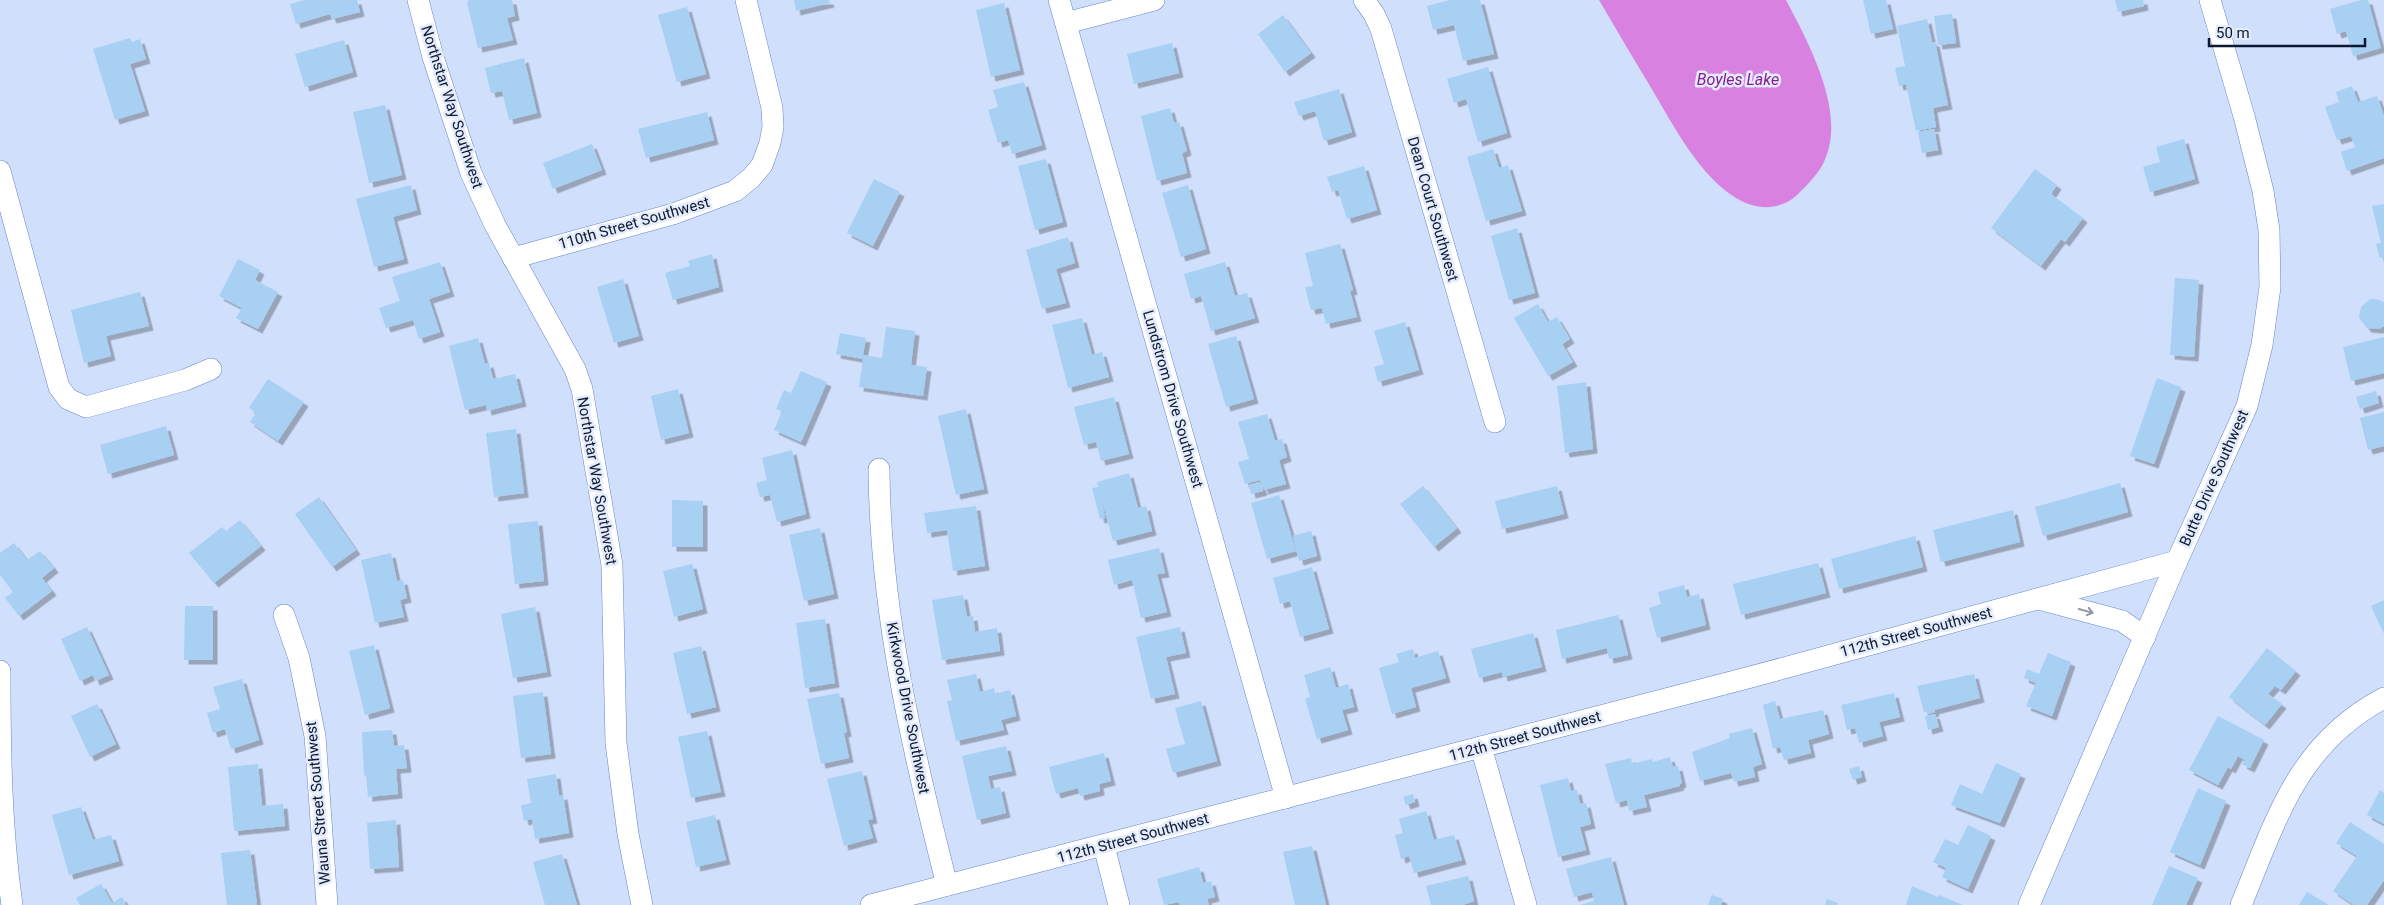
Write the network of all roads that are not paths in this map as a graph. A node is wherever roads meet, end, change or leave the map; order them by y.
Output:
1 (418, 0) edge
2 (746, 0) edge
3 (1059, 0) edge
4 (1154, 0) edge
5 (1364, 0) edge
6 (2210, 0) edge
7 (1066, 23) junction
8 (0, 171) edge
9 (513, 258) junction
10 (211, 369) dead end
11 (1495, 422) dead end
12 (879, 469) dead end
13 (2177, 561) junction
14 (2039, 599) junction
15 (284, 614) dead end
16 (2145, 637) junction
17 (0, 671) edge
18 (2384, 698) edge
19 (1481, 747) junction
20 (1286, 798) junction
21 (1104, 846) junction
22 (947, 885) junction
23 (12, 905) edge
24 (327, 905) edge
25 (642, 905) edge
26 (871, 905) edge
27 (1119, 905) edge
28 (1526, 905) edge
29 (2029, 905) edge
30 (2241, 905) edge

1 - 9 street, Northstar Way Southwest
2 - 9 street, 110th Street Southwest
3 - 7 street, Lundstrom Drive Southwest
4 - 7 street
5 - 11 street, Dean Court Southwest
6 - 13 street, Butte Drive Southwest
7 - 20 street, Lundstrom Drive Southwest
8 - 10 street
9 - 25 street, Northstar Way Southwest
12 - 22 street, Kirkwood Drive Southwest
13 - 14 street, 112th Street Southwest
13 - 16 street, Butte Drive Southwest
14 -> 16 street
14 - 19 street, 112th Street Southwest
15 - 24 street, Wauna Street Southwest
16 - 29 street, Butte Drive Southwest
17 - 23 street
18 - 30 street
19 - 20 street, 112th Street Southwest
19 - 28 street
20 - 21 street, 112th Street Southwest
21 - 22 street, 112th Street Southwest
21 - 27 street
22 - 26 street, 112th Street Southwest

